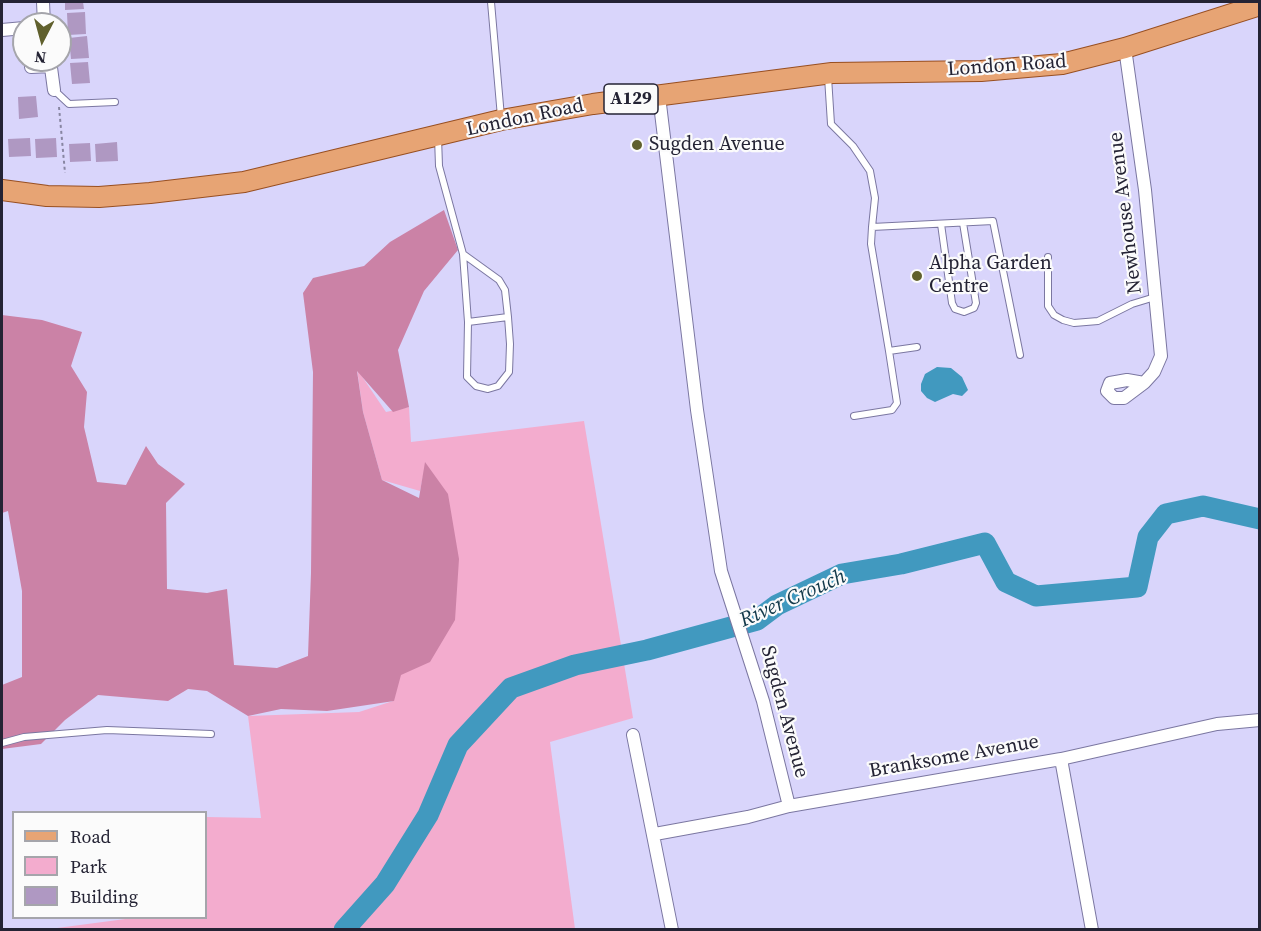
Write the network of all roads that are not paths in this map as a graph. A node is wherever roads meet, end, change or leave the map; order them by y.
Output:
1 (491, 2) edge
2 (1260, 5) edge
3 (1239, 6) edge
4 (1125, 48) junction
5 (51, 72) edge
6 (828, 74) junction
7 (54, 90) joint
8 (659, 96) junction
9 (115, 102) dead end
10 (501, 120) junction
11 (438, 137) junction
12 (2, 190) edge
13 (963, 223) junction
14 (941, 224) junction
15 (872, 227) junction
16 (462, 254) junction
17 (1048, 257) dead end
18 (1155, 297) junction
19 (508, 317) junction
20 (468, 322) junction
21 (917, 348) dead end
22 (889, 351) junction
23 (1020, 355) dead end
24 (1144, 382) dead end
25 (854, 416) dead end
26 (1260, 720) edge
27 (211, 734) dead end
28 (633, 735) dead end
29 (2, 743) edge
30 (1061, 759) junction
31 (789, 806) junction
32 (655, 834) junction
33 (672, 930) edge
34 (1092, 930) edge

1 - 10 lane
2 - 3 main road, London Road / A129
3 - 4 main road, London Road / A129
4 - 6 main road, London Road / A129
4 - 18 street, Newhouse Avenue
5 - 7 street
6 - 8 main road, London Road / A129
6 - 15 lane
7 - 9 lane
8 - 10 main road, London Road / A129
8 - 31 street, Sugden Avenue
10 - 11 main road, London Road / A129
11 - 12 main road, London Road / A129
11 - 16 lane
13 - 14 lane
13 - 14 lane
13 - 23 lane
14 - 15 lane
15 - 22 lane
16 - 19 lane
16 - 20 lane
17 - 18 lane
18 - 24 street, Newhouse Avenue
19 - 20 lane
19 - 20 lane
21 - 22 lane
22 - 25 lane
26 - 30 street, Branksome Avenue
27 - 29 lane
28 - 32 street
30 - 31 street, Branksome Avenue
30 - 34 street
31 - 32 street, Branksome Avenue
32 - 33 street

